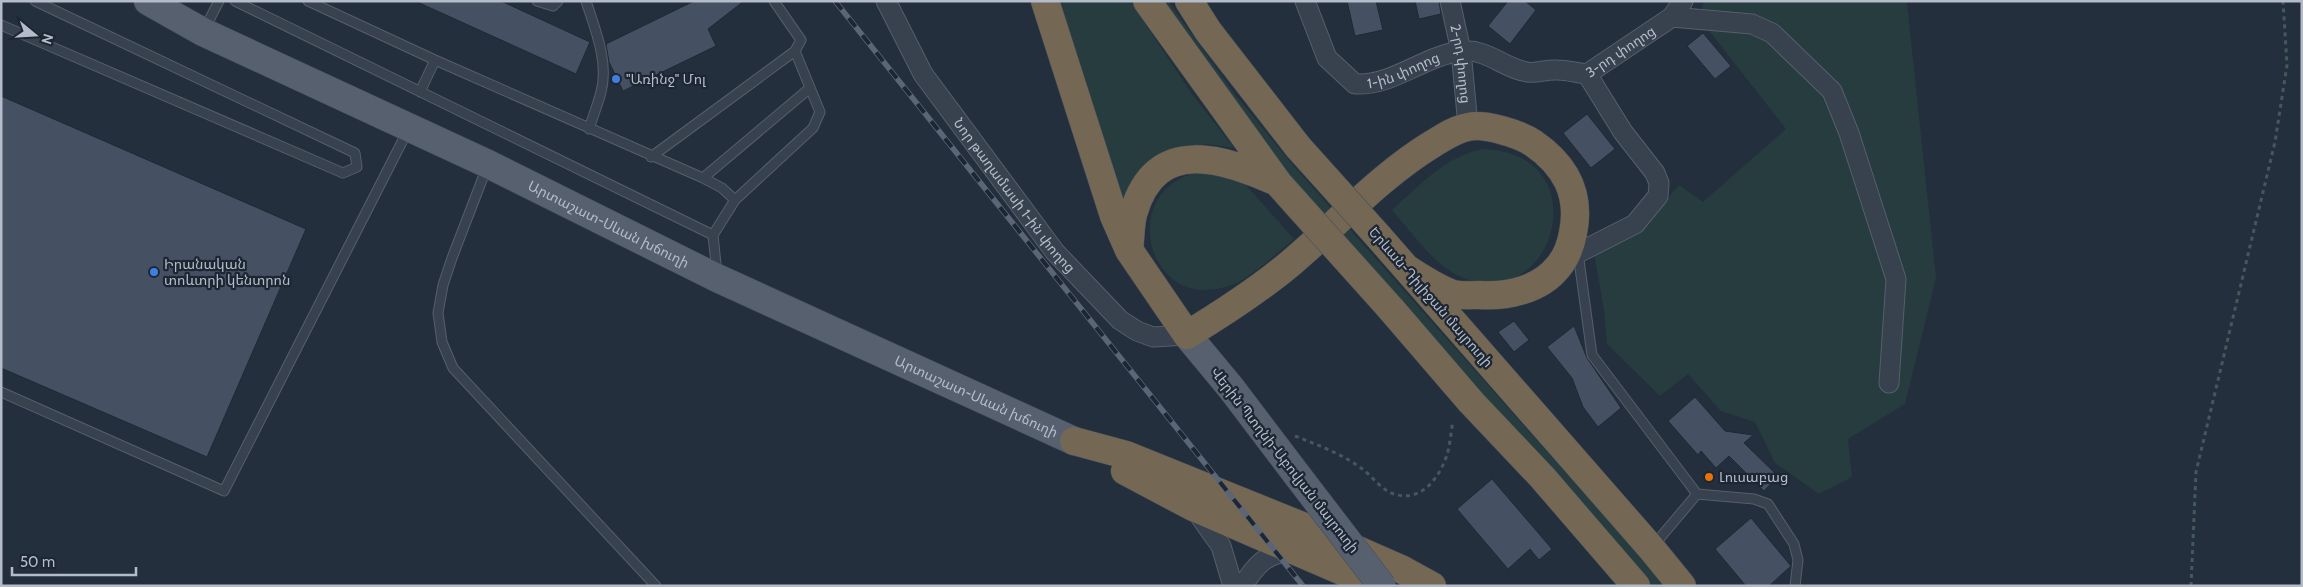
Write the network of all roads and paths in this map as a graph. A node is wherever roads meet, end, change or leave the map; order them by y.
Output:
1 (35, 1) edge
2 (148, 1) edge
3 (219, 1) edge
4 (235, 1) edge
5 (308, 1) edge
6 (537, 1) edge
7 (558, 1) edge
8 (586, 1) edge
9 (774, 1) edge
10 (886, 1) edge
11 (1045, 1) edge
12 (1147, 1) edge
13 (1189, 1) edge
14 (1305, 1) edge
15 (1450, 1) edge
16 (1683, 1) edge
17 (2283, 1) edge
18 (1672, 17) junction
19 (1, 25) edge
20 (203, 32) junction
21 (795, 51) junction
22 (1461, 52) junction
23 (434, 60) junction
24 (1587, 74) junction
25 (810, 88) junction
26 (420, 92) junction
27 (1468, 126) junction
28 (409, 128) junction
29 (589, 129) junction
30 (651, 157) junction
31 (488, 164) junction
32 (703, 178) junction
33 (1286, 192) junction
34 (735, 200) junction
35 (713, 235) junction
36 (1575, 248) junction
37 (1129, 250) junction
38 (1406, 268) junction
39 (717, 278) junction
40 (1186, 335) junction
41 (1889, 382) dead end
42 (1, 392) edge
43 (1453, 421) dead end
44 (1259, 425) junction
45 (1074, 441) junction
46 (1698, 494) junction
47 (1193, 507) junction
48 (1651, 548) junction
49 (1292, 550) junction
50 (656, 586) edge
51 (1233, 586) edge
52 (1242, 586) edge
53 (1377, 586) edge
54 (1382, 586) edge
55 (1432, 586) edge
56 (1636, 586) edge
57 (1682, 586) edge
58 (1795, 586) edge
59 (2191, 586) edge

1 - 19 lane
2 - 20 main road, Արտաշատ-Սևան խճուղի
3 - 20 lane
4 - 26 lane
5 - 23 lane
6 - 7 lane
8 - 29 lane
9 - 21 lane
10 - 40 street, Նոր թաղամասի 1-ին փողոց
11 - 37 highway
12 - 33 highway
13 - 38 highway, Երևան-Դիլիջան մայրուղի, bridge
14 - 22 street, 1-ին փողոց
15 - 22 street, 2-րդ փողոց
16 - 18 street, 3-րդ փողոց
17 - 59 path
18 - 24 street, 3-րդ փողոց
18 - 41 street
20 - 28 main road, Արտաշատ-Սևան խճուղի
21 - 25 lane
21 - 30 lane
22 - 24 street, 3-րդ փողոց
22 - 27 street, 2-րդ փողոց
23 - 26 lane
23 - 29 lane
24 - 36 street
25 - 32 lane
25 - 34 lane
26 - 35 lane
27 - 36 highway
27 - 40 highway
28 - 31 main road, Արտաշատ-Սևան խճուղի
28 - 42 lane
29 - 30 lane
30 - 32 lane
31 - 39 main road, Արտաշատ-Սևան խճուղի
31 - 50 lane
32 - 34 lane
33 - 37 highway
33 - 56 highway, bridge
34 - 35 lane
35 - 39 lane
36 - 38 highway
36 - 46 lane
37 - 40 highway
38 - 48 highway, Երևան-Դիլիջան մայրուղի
39 - 45 main road, Արտաշատ-Սևան խճուղի
40 - 44 main road, Վերին Պտղնի-Աբովյան մայրուղի
43 - 44 path
44 - 54 main road, Վերին Պտղնի-Աբովյան մայրուղի, bridge
45 - 47 highway
45 - 55 highway
46 - 48 lane
46 - 58 lane
47 - 49 highway
47 - 51 street
48 - 57 highway, Երևան-Դիլիջան մայրուղի
49 - 52 street
49 - 53 highway

